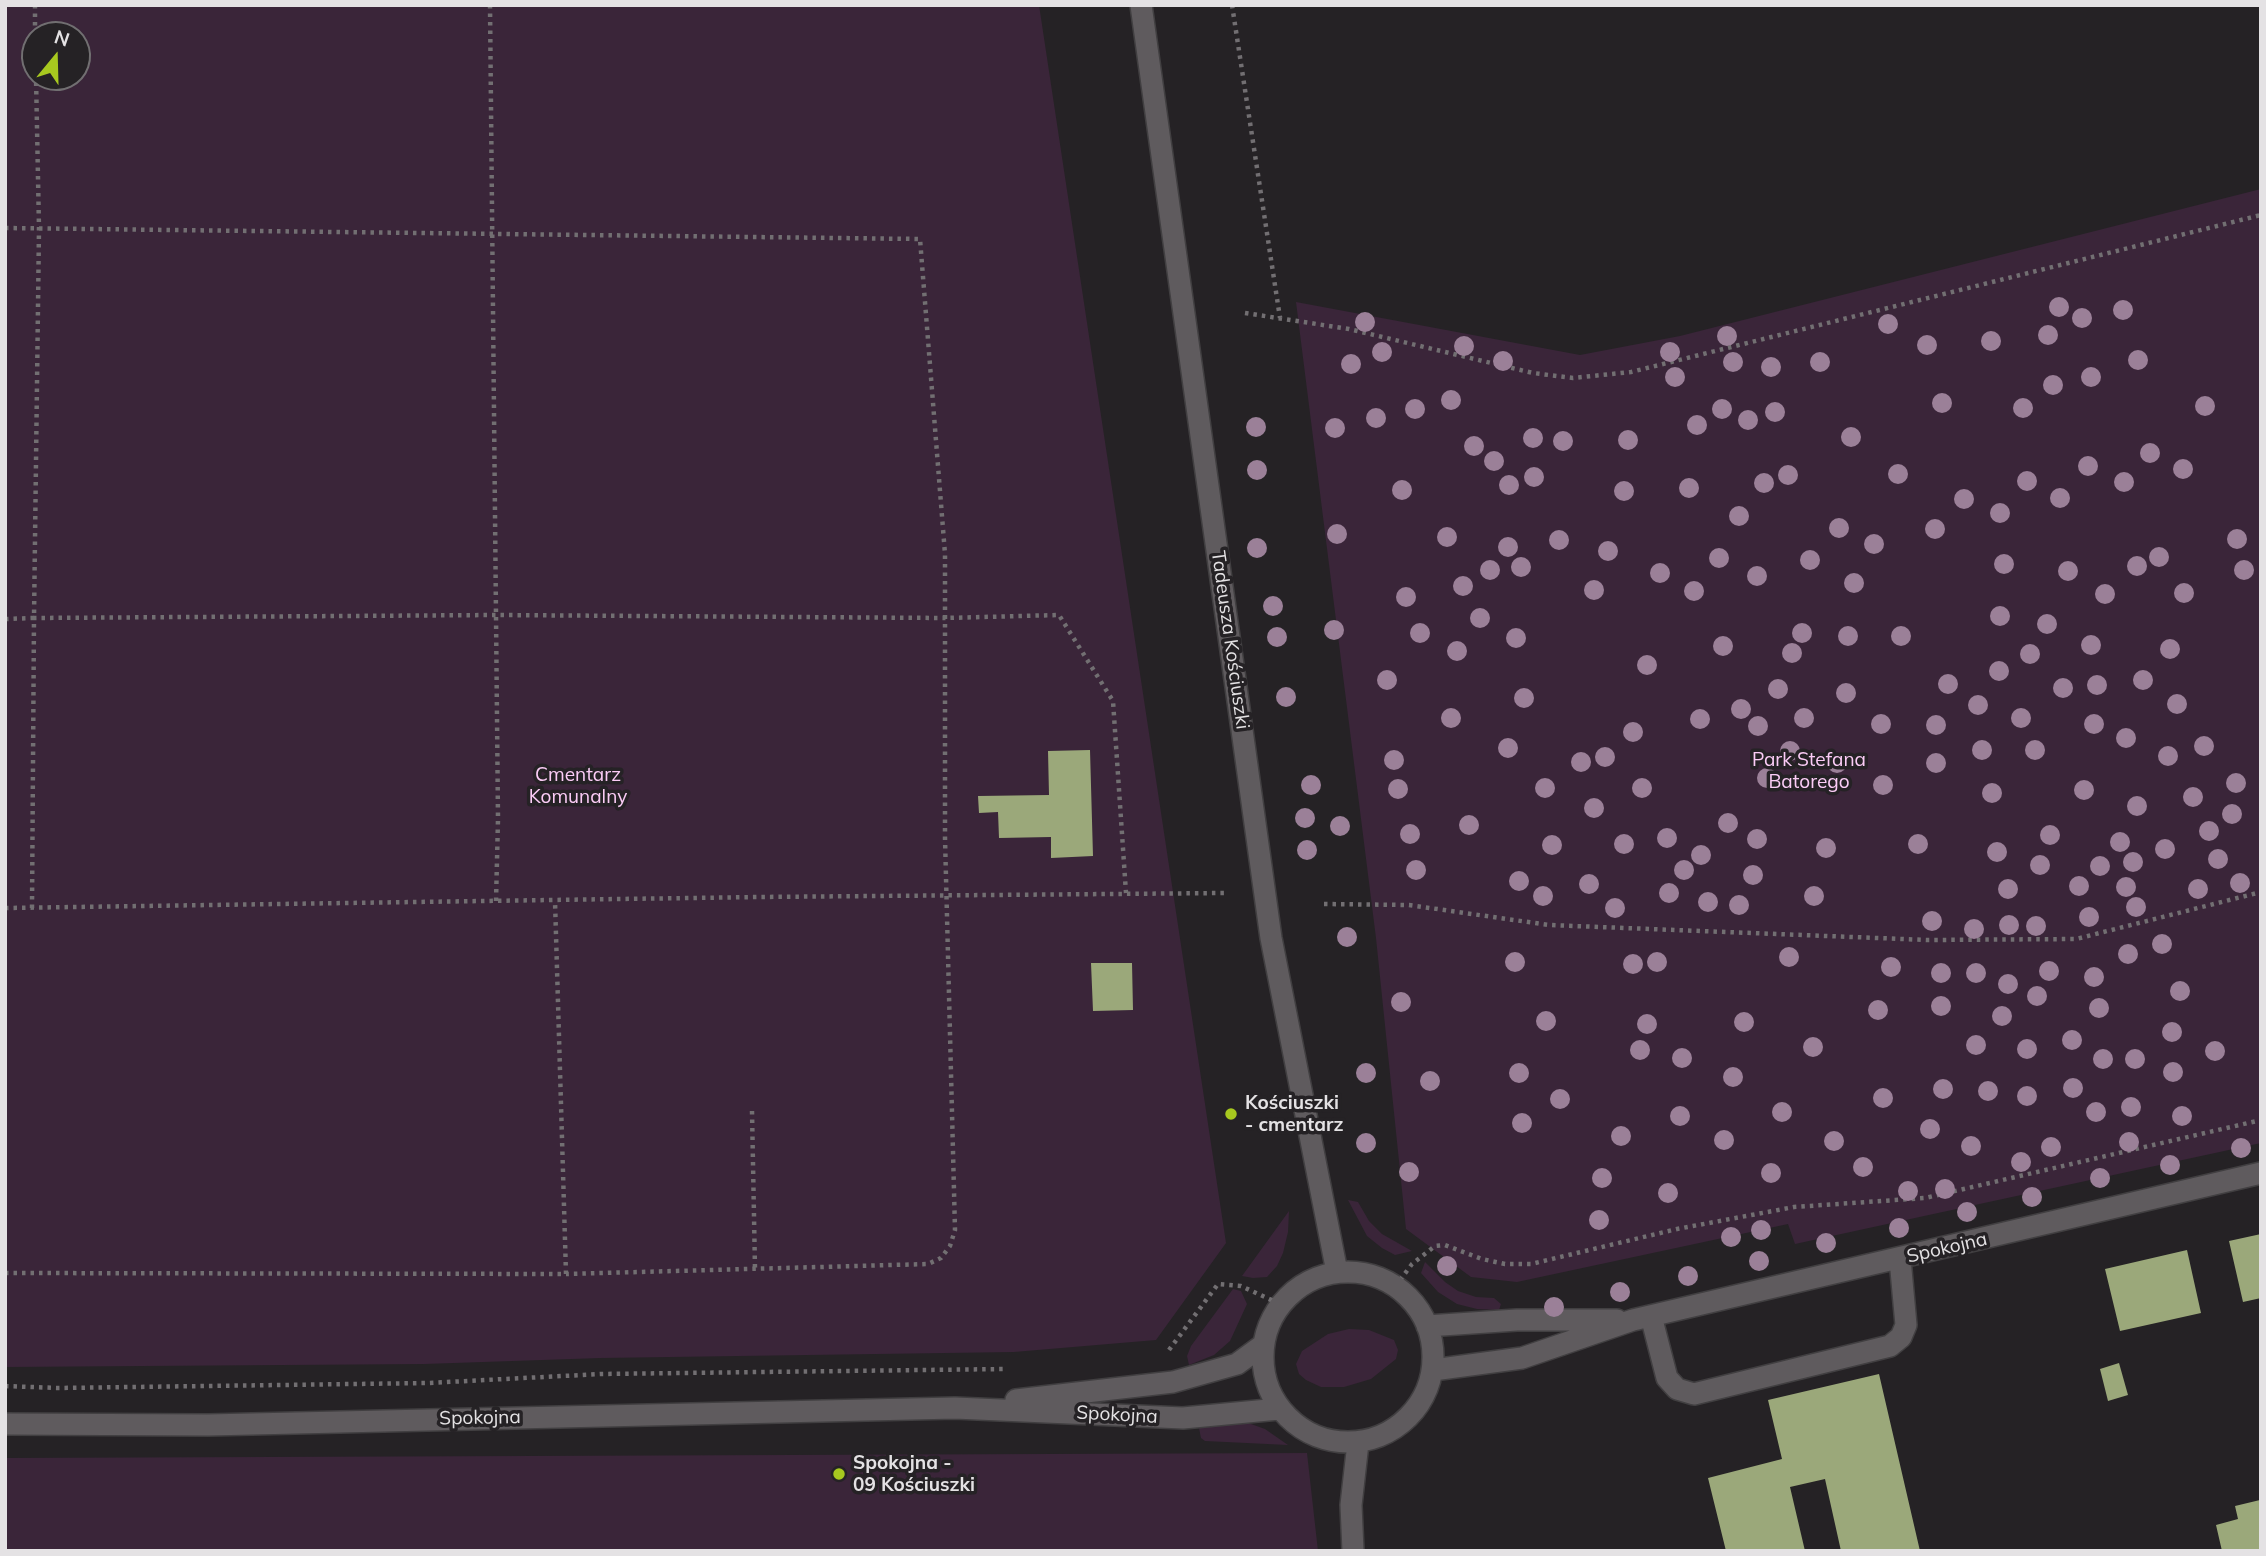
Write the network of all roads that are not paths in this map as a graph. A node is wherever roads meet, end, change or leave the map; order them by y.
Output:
1 (1142, 5) edge
2 (2261, 1173) edge
3 (1900, 1259) junction
4 (1337, 1272) junction
5 (1642, 1318) junction
6 (1427, 1326) junction
7 (1262, 1345) junction
8 (1433, 1370) junction
9 (955, 1408) junction
10 (1279, 1409) junction
11 (5, 1424) edge
12 (1358, 1443) junction
13 (1353, 1551) edge

1 - 4 street, Tadeusza Kościuszki
2 - 3 street, Spokojna
3 - 5 street, Spokojna
3 - 5 street
4 - 6 street
4 - 7 street
5 - 6 street, Spokojna
5 - 8 street, Spokojna
6 - 8 street
7 - 9 street, Spokojna
7 - 10 street
8 - 12 street
9 - 10 street, Spokojna
9 - 11 street, Spokojna
10 - 12 street
12 - 13 street

